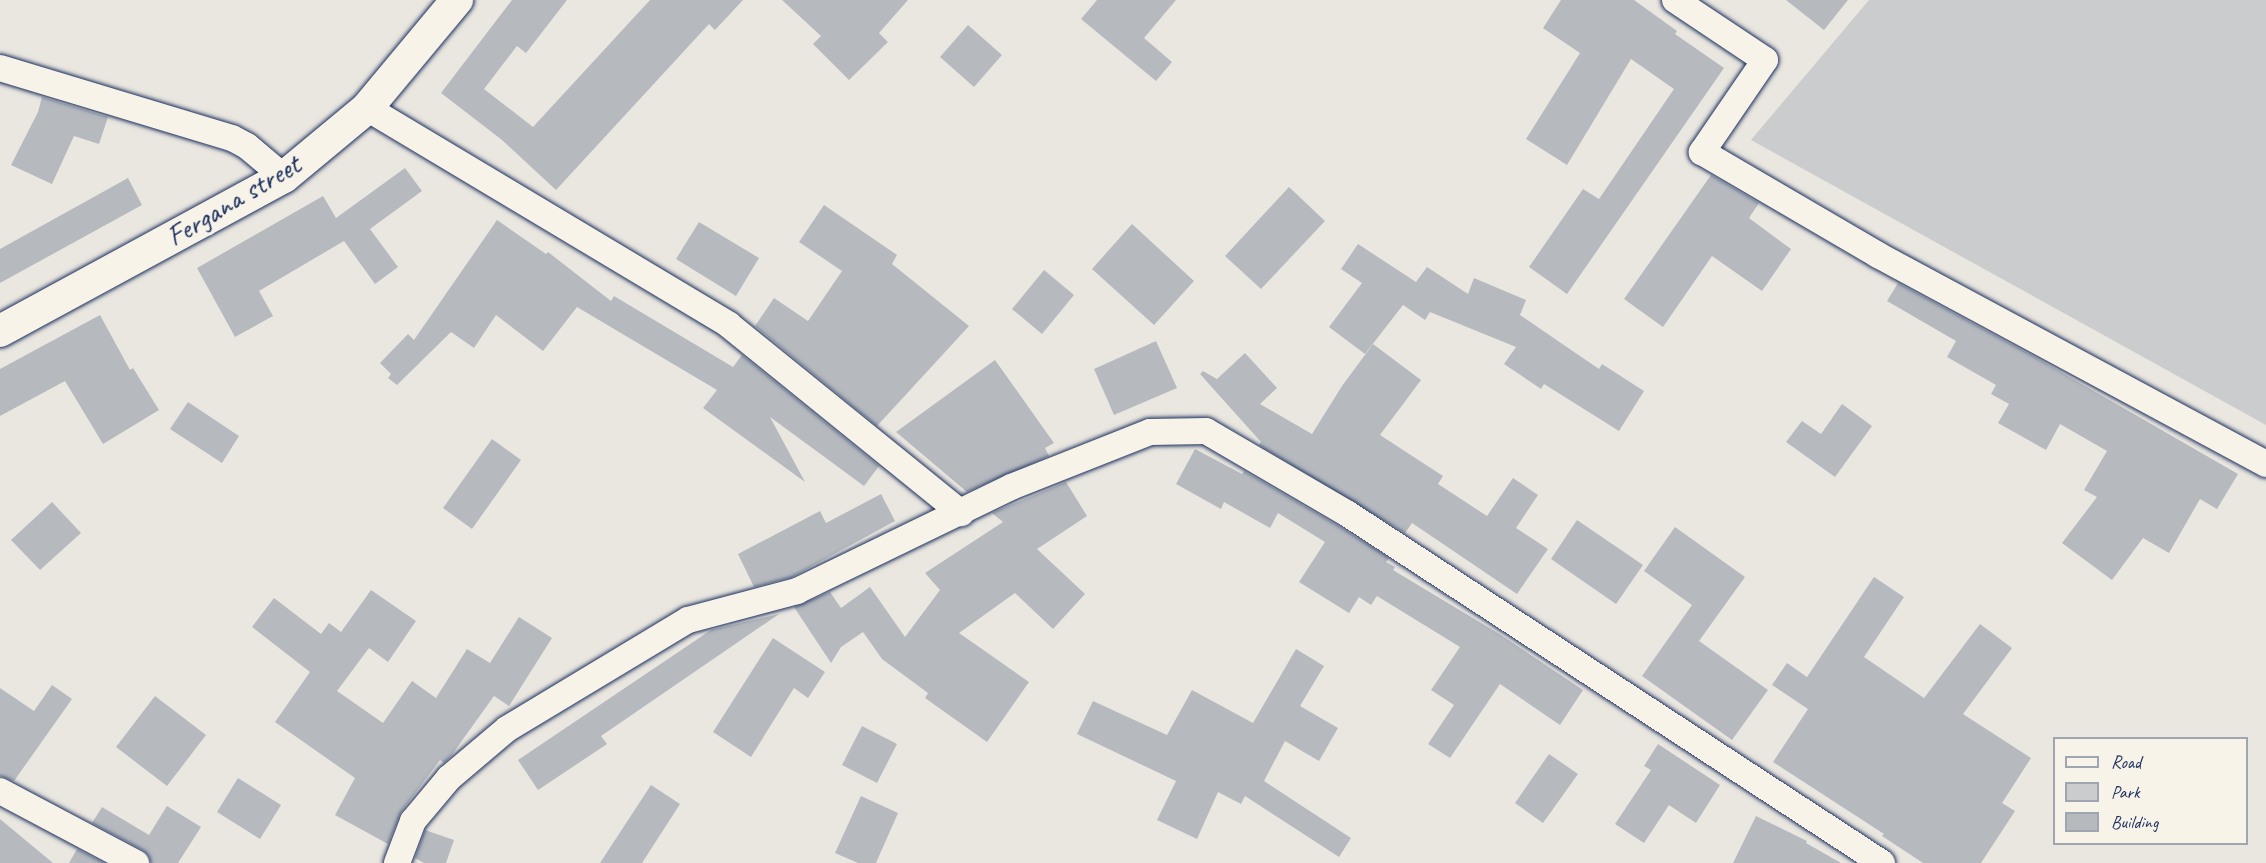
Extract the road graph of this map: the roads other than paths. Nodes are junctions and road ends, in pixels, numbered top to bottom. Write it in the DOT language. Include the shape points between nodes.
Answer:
graph roads {
  1 [pos="457,0"];
  2 [pos="1675,0"];
  3 [pos="0,68"];
  4 [pos="367,108"];
  5 [pos="284,177"];
  6 [pos="0,331"];
  7 [pos="2266,464"];
  8 [pos="961,513"];
  9 [pos="0,791"];
  10 [pos="136,863"];
  11 [pos="397,863"];
  12 [pos="1882,863"];
  1 -- 4 [label="street, Fergana street"];
  2 -- 7 [label="street" via="1765,60 1702,152 1878,255"];
  3 -- 5 [label="street" via="232,138 248,146"];
  4 -- 5 [label="street, Fergana street"];
  4 -- 8 [label="street" via="729,325"];
  5 -- 6 [label="street, Fergana street"];
  8 -- 11 [label="street" via="797,591 688,620 507,729 448,778 412,821"];
  8 -- 12 [label="street" via="1011,487 1150,432 1206,431 1348,514"];
  9 -- 10 [label="street"];
}
